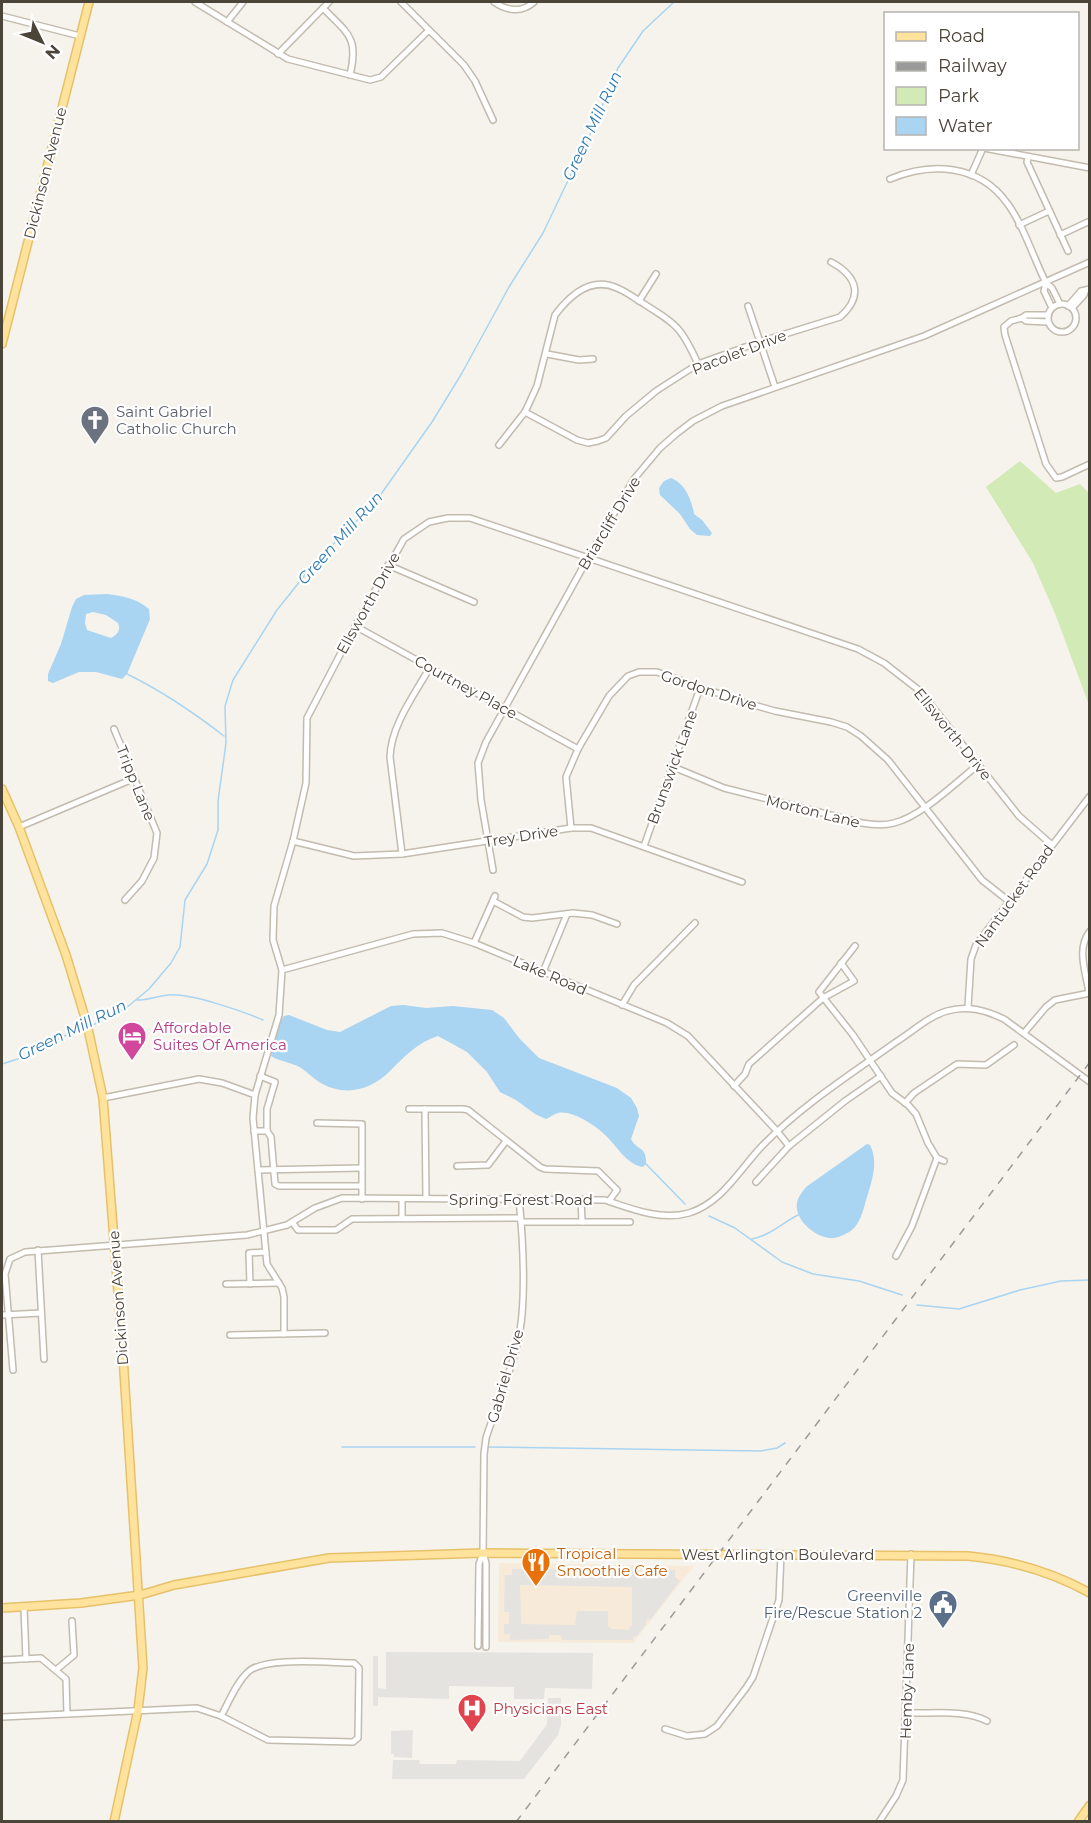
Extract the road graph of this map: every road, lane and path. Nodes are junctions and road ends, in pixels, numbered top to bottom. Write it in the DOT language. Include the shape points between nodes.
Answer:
graph roads {
  1 [pos="89,2"];
  2 [pos="195,2"];
  3 [pos="243,2"];
  4 [pos="329,2"];
  5 [pos="401,2"];
  6 [pos="494,2"];
  7 [pos="534,2"];
  8 [pos="323,8"];
  9 [pos="2,16"];
  10 [pos="227,22"];
  11 [pos="429,30"];
  12 [pos="80,36"];
  13 [pos="278,54"];
  14 [pos="350,75"];
  15 [pos="493,120"];
  16 [pos="982,150"];
  17 [pos="992,150"];
  18 [pos="1028,158"];
  19 [pos="1089,168"];
  20 [pos="971,175"];
  21 [pos="890,179"];
  22 [pos="1049,211"];
  23 [pos="1089,221"];
  24 [pos="1018,225"];
  25 [pos="1060,235"];
  26 [pos="1068,251"];
  27 [pos="831,262"];
  28 [pos="1089,262"];
  29 [pos="656,274"];
  30 [pos="1046,283"];
  31 [pos="1087,290"];
  32 [pos="639,301"];
  33 [pos="1060,304"];
  34 [pos="748,306"];
  35 [pos="1070,307"];
  36 [pos="1052,308"];
  37 [pos="1048,318"];
  38 [pos="759,342"];
  39 [pos="2,344"];
  40 [pos="547,354"];
  41 [pos="593,358"];
  42 [pos="698,364"];
  43 [pos="775,387"];
  44 [pos="525,412"];
  45 [pos="499,445"];
  46 [pos="1089,464"];
  47 [pos="588,558"];
  48 [pos="388,565"];
  49 [pos="474,602"];
  50 [pos="355,626"];
  51 [pos="430,667"];
  52 [pos="700,688"];
  53 [pos="504,709"];
  54 [pos="114,729"];
  55 [pos="578,749"];
  56 [pos="978,765"];
  57 [pos="671,766"];
  58 [pos="135,778"];
  59 [pos="2,789"];
  60 [pos="1089,796"];
  61 [pos="925,806"];
  62 [pos="19,827"];
  63 [pos="571,828"];
  64 [pos="293,841"];
  65 [pos="489,841"];
  66 [pos="1052,845"];
  67 [pos="644,846"];
  68 [pos="402,854"];
  69 [pos="493,870"];
  70 [pos="742,882"];
  71 [pos="125,900"];
  72 [pos="1010,902"];
  73 [pos="567,914"];
  74 [pos="694,923"];
  75 [pos="617,924"];
  76 [pos="1089,931"];
  77 [pos="474,943"];
  78 [pos="855,946"];
  79 [pos="841,963"];
  80 [pos="282,970"];
  81 [pos="543,972"];
  82 [pos="1089,993"];
  83 [pos="823,998"];
  84 [pos="622,1005"];
  85 [pos="968,1007"];
  86 [pos="1024,1033"];
  87 [pos="1014,1046"];
  88 [pos="871,1060"];
  89 [pos="260,1076"];
  90 [pos="881,1076"];
  91 [pos="1089,1082"];
  92 [pos="734,1086"];
  93 [pos="255,1095"];
  94 [pos="103,1098"];
  95 [pos="905,1103"];
  96 [pos="409,1109"];
  97 [pos="425,1109"];
  98 [pos="317,1123"];
  99 [pos="254,1131"];
  100 [pos="267,1131"];
  101 [pos="777,1131"];
  102 [pos="506,1141"];
  103 [pos="789,1146"];
  104 [pos="937,1158"];
  105 [pos="944,1161"];
  106 [pos="457,1166"];
  107 [pos="362,1168"];
  108 [pos="274,1169"];
  109 [pos="258,1170"];
  110 [pos="756,1182"];
  111 [pos="362,1185"];
  112 [pos="362,1198"];
  113 [pos="402,1198"];
  114 [pos="426,1198"];
  115 [pos="519,1198"];
  116 [pos="581,1199"];
  117 [pos="609,1201"];
  118 [pos="402,1218"];
  119 [pos="521,1220"];
  120 [pos="292,1222"];
  121 [pos="582,1222"];
  122 [pos="630,1222"];
  123 [pos="264,1232"];
  124 [pos="114,1244"];
  125 [pos="38,1250"];
  126 [pos="266,1252"];
  127 [pos="896,1256"];
  128 [pos="279,1283"];
  129 [pos="226,1284"];
  130 [pos="250,1284"];
  131 [pos="41,1313"];
  132 [pos="5,1315"];
  133 [pos="284,1334"];
  134 [pos="325,1334"];
  135 [pos="230,1335"];
  136 [pos="44,1359"];
  137 [pos="13,1370"];
  138 [pos="483,1553"];
  139 [pos="781,1554"];
  140 [pos="911,1554"];
  141 [pos="1089,1593"];
  142 [pos="140,1595"];
  143 [pos="2,1608"];
  144 [pos="24,1608"];
  145 [pos="72,1621"];
  146 [pos="478,1646"];
  147 [pos="486,1647"];
  148 [pos="26,1659"];
  149 [pos="2,1660"];
  150 [pos="56,1670"];
  151 [pos="138,1710"];
  152 [pos="907,1713"];
  153 [pos="67,1714"];
  154 [pos="221,1716"];
  155 [pos="2,1717"];
  156 [pos="987,1721"];
  157 [pos="665,1729"];
  158 [pos="1089,1805"];
  159 [pos="114,1821"];
  160 [pos="879,1821"];
  161 [pos="1078,1821"];
  1 -- 12 [label="main road, Dickinson Avenue"];
  2 -- 10 [label="street"];
  3 -- 10 [label="street"];
  4 -- 8 [label="street"];
  5 -- 11 [label="street"];
  6 -- 7 [label="street" via="505,9 519,10"];
  8 -- 13 [label="street"];
  8 -- 14 [label="street" via="352,40 354,58"];
  9 -- 12 [label="street"];
  10 -- 13 [label="street"];
  11 -- 14 [label="street" via="381,77 370,80"];
  11 -- 15 [label="street" via="464,65"];
  12 -- 39 [label="main road, Dickinson Avenue"];
  13 -- 14 [label="street"];
  16 -- 20 [label="street"];
  17 -- 18 [label="street"];
  18 -- 19 [label="street"];
  18 -- 22 [label="street"];
  20 -- 21 [label="street" via="932,168"];
  20 -- 24 [label="street" via="1001,195"];
  22 -- 24 [label="street"];
  22 -- 25 [label="street"];
  23 -- 25 [label="street"];
  24 -- 30 [label="street"];
  25 -- 26 [label="street"];
  27 -- 38 [label="street, Pacolet Drive" via="851,276 855,290 848,309 840,317"];
  28 -- 30 [label="street, Briarcliff Drive"];
  29 -- 32 [label="street"];
  30 -- 33 [label="street"];
  30 -- 36 [label="street" via="1044,291"];
  30 -- 43 [label="street, Briarcliff Drive" via="924,336"];
  31 -- 35 [label="street"];
  32 -- 40 [label="street" via="604,284 582,289 555,315"];
  32 -- 42 [label="street" via="680,329"];
  33 -- 35 [label="street"];
  33 -- 36 [label="street"];
  34 -- 38 [label="street"];
  35 -- 37 [label="street" via="1075,320 1068,330 1056,331"];
  36 -- 37 [label="street"];
  37 -- 46 [label="street" via="1026,315 1004,327 1005,335 1046,464 1056,478"];
  38 -- 42 [label="street, Pacolet Drive"];
  38 -- 43 [label="street"];
  40 -- 41 [label="street" via="579,360"];
  40 -- 44 [label="street"];
  42 -- 44 [label="street, Pacolet Drive" via="656,391 598,441 577,440"];
  43 -- 47 [label="street, Briarcliff Drive" via="693,421 660,448 634,479"];
  44 -- 45 [label="street"];
  47 -- 48 [label="street, Ellsworth Drive" via="470,518 448,518 429,522 404,539"];
  47 -- 53 [label="street, Briarcliff Drive"];
  47 -- 56 [label="street, Ellsworth Drive" via="858,648 920,691"];
  48 -- 49 [label="street"];
  48 -- 50 [label="street, Ellsworth Drive"];
  50 -- 51 [label="street, Courtney Place"];
  50 -- 64 [label="street, Ellsworth Drive" via="307,718 306,783"];
  51 -- 53 [label="street, Courtney Place"];
  51 -- 68 [label="street" via="394,732 391,745"];
  52 -- 55 [label="street, Gordon Drive" via="657,672 628,676 609,696"];
  52 -- 57 [label="street, Brunswick Lane"];
  52 -- 61 [label="street, Gordon Drive" via="847,727 888,760"];
  53 -- 55 [label="street, Courtney Place"];
  53 -- 65 [label="street, Briarcliff Drive" via="478,763"];
  54 -- 58 [label="street, Tripp Lane"];
  55 -- 63 [label="street, Gordon Drive" via="566,777"];
  56 -- 61 [label="street, Morton Lane"];
  56 -- 66 [label="street, Ellsworth Drive" via="1019,816"];
  57 -- 61 [label="street, Morton Lane" via="724,788 862,823 892,824"];
  57 -- 67 [label="street, Brunswick Lane"];
  58 -- 62 [label="street"];
  58 -- 71 [label="street, Tripp Lane" via="157,832 153,858 142,881"];
  59 -- 62 [label="main road, Dickinson Avenue"];
  60 -- 66 [label="street, Nantucket Road"];
  61 -- 72 [label="street, Gordon Drive" via="982,880"];
  62 -- 94 [label="main road, Dickinson Avenue" via="66,955"];
  63 -- 65 [label="street, Trey Drive"];
  63 -- 67 [label="street, Trey Drive" via="591,828"];
  64 -- 68 [label="street, Trey Drive" via="354,856"];
  64 -- 80 [label="street, Ellsworth Drive" via="274,906 273,940"];
  65 -- 68 [label="street, Trey Drive"];
  65 -- 69 [label="street, Briarcliff Drive"];
  66 -- 72 [label="street, Nantucket Road"];
  67 -- 70 [label="street, Trey Drive"];
  72 -- 85 [label="street, Nantucket Road" via="976,945 971,959"];
  73 -- 75 [label="street" via="592,915"];
  73 -- 77 [label="street" via="524,917 494,898"];
  73 -- 81 [label="street"];
  74 -- 84 [label="street" via="634,985"];
  76 -- 82 [label="street" via="1082,947"];
  77 -- 80 [label="street, Lake Road" via="442,933 413,934"];
  77 -- 81 [label="street, Lake Road"];
  78 -- 79 [label="street"];
  79 -- 83 [label="street" via="819,992"];
  79 -- 83 [label="street" via="854,981"];
  80 -- 89 [label="street, Ellsworth Drive" via="279,1015"];
  81 -- 84 [label="street, Lake Road"];
  82 -- 86 [label="street" via="1056,1000"];
  83 -- 88 [label="street"];
  83 -- 92 [label="street" via="749,1064 746,1074"];
  84 -- 92 [label="street, Lake Road" via="688,1036"];
  85 -- 86 [label="street" via="1004,1019"];
  85 -- 88 [label="street, Spring Forest Road" via="931,1019"];
  86 -- 91 [label="street"];
  87 -- 95 [label="street" via="986,1065 957,1064"];
  88 -- 90 [label="street"];
  88 -- 101 [label="street, Spring Forest Road"];
  89 -- 93 [label="street, Ellsworth Drive"];
  89 -- 100 [label="street" via="275,1082 267,1109"];
  90 -- 95 [label="street" via="891,1092"];
  90 -- 103 [label="street"];
  92 -- 101 [label="street, Lake Road"];
  93 -- 94 [label="street" via="199,1079"];
  93 -- 99 [label="street, Ellsworth Drive"];
  94 -- 124 [label="main road, Dickinson Avenue"];
  95 -- 104 [label="street" via="916,1114"];
  96 -- 97 [label="street"];
  97 -- 102 [label="street" via="463,1109"];
  97 -- 114 [label="street"];
  98 -- 107 [label="street" via="362,1124"];
  99 -- 100 [label="street"];
  99 -- 109 [label="street, Ellsworth Drive"];
  100 -- 108 [label="street"];
  101 -- 103 [label="street, Lake Road"];
  101 -- 117 [label="street, Spring Forest Road" via="717,1197 690,1213 663,1216"];
  102 -- 106 [label="street" via="488,1165"];
  102 -- 117 [label="street" via="545,1169 598,1171 617,1191"];
  103 -- 110 [label="street"];
  104 -- 105 [label="street"];
  104 -- 127 [label="street" via="912,1226"];
  107 -- 108 [label="street"];
  107 -- 111 [label="street"];
  108 -- 109 [label="street"];
  108 -- 111 [label="street" via="275,1184 279,1186"];
  109 -- 123 [label="street, Ellsworth Drive"];
  111 -- 112 [label="street"];
  112 -- 113 [label="street, Spring Forest Road"];
  112 -- 120 [label="street, Spring Forest Road" via="342,1198"];
  113 -- 114 [label="street, Spring Forest Road"];
  113 -- 118 [label="street"];
  114 -- 115 [label="street, Spring Forest Road"];
  115 -- 116 [label="street, Spring Forest Road"];
  115 -- 119 [label="street, Gabriel Drive"];
  116 -- 117 [label="street, Spring Forest Road"];
  116 -- 121 [label="street"];
  118 -- 119 [label="street"];
  118 -- 120 [label="street" via="352,1219 336,1230 298,1230"];
  119 -- 121 [label="street"];
  119 -- 138 [label="street, Gabriel Drive" via="522,1308 518,1342 486,1438"];
  120 -- 123 [label="street, Spring Forest Road"];
  121 -- 122 [label="street"];
  123 -- 124 [label="street, Spring Forest Road"];
  123 -- 126 [label="street, Ellsworth Drive"];
  124 -- 125 [label="street, Spring Forest Road"];
  124 -- 142 [label="main road, Dickinson Avenue"];
  125 -- 131 [label="street"];
  125 -- 132 [label="street, Spring Forest Road" via="10,1259 5,1274"];
  126 -- 128 [label="street, Ellsworth Drive" via="267,1264"];
  126 -- 130 [label="street" via="249,1254"];
  128 -- 130 [label="street"];
  128 -- 133 [label="street, Ellsworth Drive" via="284,1297"];
  129 -- 130 [label="street"];
  131 -- 132 [label="street"];
  131 -- 136 [label="street"];
  132 -- 137 [label="street"];
  133 -- 134 [label="street"];
  133 -- 135 [label="street"];
  138 -- 139 [label="main road, West Arlington Boulevard"];
  138 -- 142 [label="main road, West Arlington Boulevard" via="329,1558 174,1585"];
  138 -- 146 [label="street" via="479,1564"];
  138 -- 147 [label="street"];
  139 -- 140 [label="main road, West Arlington Boulevard"];
  139 -- 157 [label="street" via="779,1600 746,1688 717,1726 705,1734 687,1736"];
  140 -- 141 [label="main road, West Arlington Boulevard" via="1008,1562 1060,1578"];
  140 -- 152 [label="street, Hemby Lane"];
  142 -- 144 [label="main road, West Arlington Boulevard"];
  142 -- 151 [label="main road, Dickinson Avenue" via="143,1668"];
  143 -- 144 [label="main road, West Arlington Boulevard"];
  144 -- 148 [label="street"];
  145 -- 150 [label="street" via="74,1655"];
  148 -- 149 [label="street"];
  148 -- 150 [label="street" via="41,1658"];
  150 -- 153 [label="street" via="66,1679"];
  151 -- 153 [label="street"];
  151 -- 154 [label="street" via="197,1708"];
  151 -- 159 [label="main road, Dickinson Avenue"];
  152 -- 156 [label="street" via="968,1715"];
  152 -- 160 [label="street, Hemby Lane" via="903,1780"];
  153 -- 155 [label="street"];
  154 -- 154 [label="street" via="244,1676 259,1665 357,1665 356,1741 268,1740"];
  158 -- 161 [label="main road"];
}
